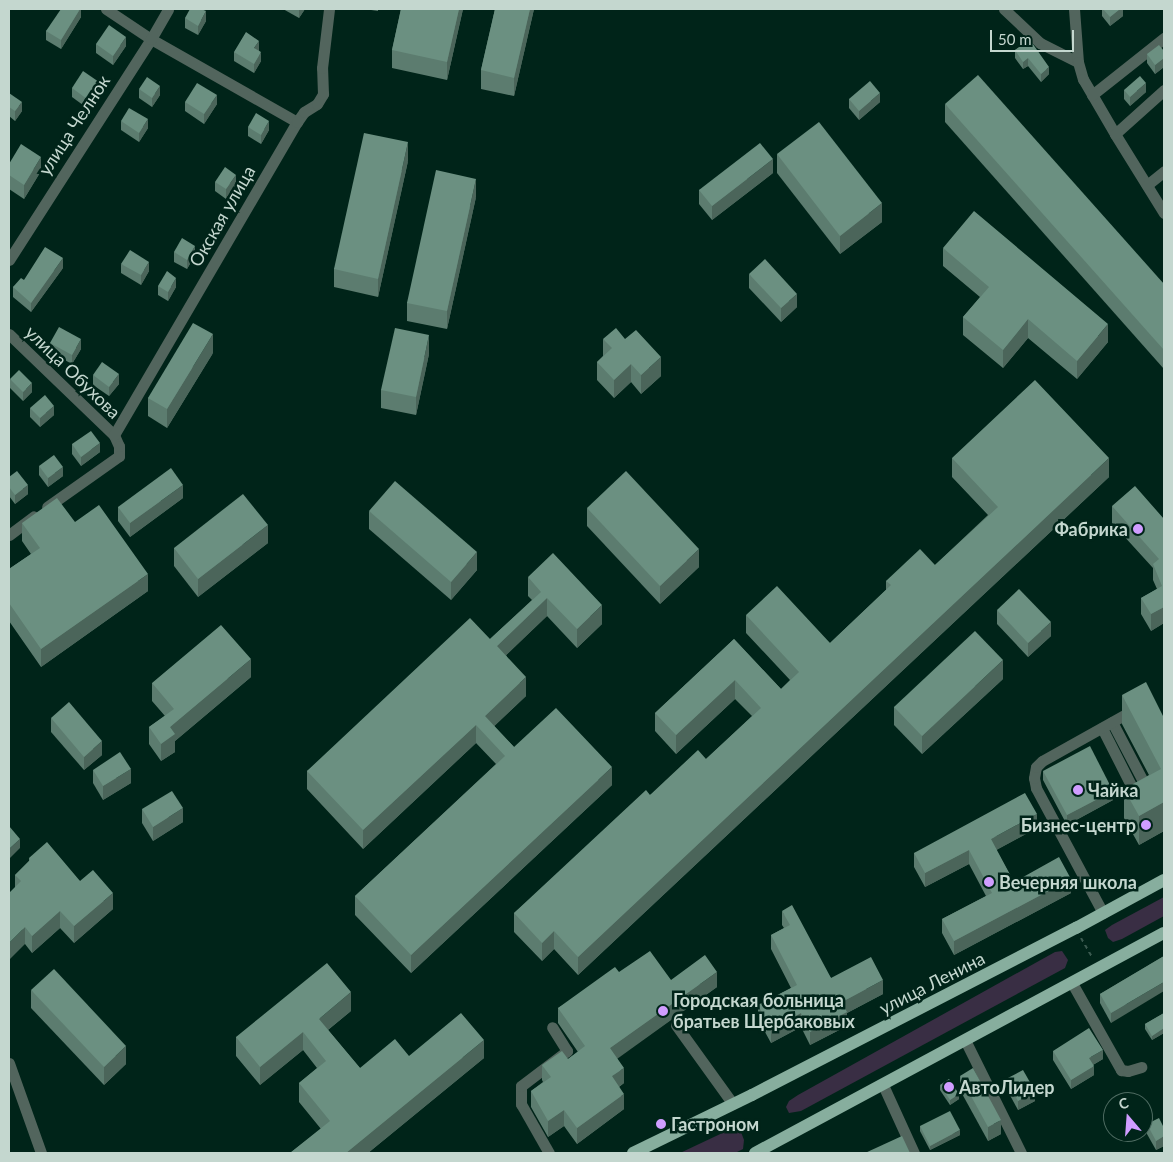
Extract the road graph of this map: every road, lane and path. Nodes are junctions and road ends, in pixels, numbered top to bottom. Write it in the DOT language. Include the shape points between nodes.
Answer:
graph roads {
  1 [pos="106,9"];
  2 [pos="168,9"];
  3 [pos="329,9"];
  4 [pos="1004,9"];
  5 [pos="1075,9"];
  6 [pos="1164,38"];
  7 [pos="151,39"];
  8 [pos="1078,62"];
  9 [pos="1164,90"];
  10 [pos="1092,95"];
  11 [pos="298,122"];
  12 [pos="1115,134"];
  13 [pos="1164,171"];
  14 [pos="1147,185"];
  15 [pos="1164,213"];
  16 [pos="9,260"];
  17 [pos="9,334"];
  18 [pos="114,435"];
  19 [pos="9,535"];
  20 [pos="1147,702"];
  21 [pos="1107,725"];
  22 [pos="1164,880"];
  23 [pos="1103,913"];
  24 [pos="1076,928"];
  25 [pos="1164,933"];
  26 [pos="1099,969"];
  27 [pos="1072,983"];
  28 [pos="676,1025"];
  29 [pos="552,1027"];
  30 [pos="965,1040"];
  31 [pos="9,1063"];
  32 [pos="1140,1067"];
  33 [pos="883,1085"];
  34 [pos="733,1104"];
  35 [pos="41,1153"];
  36 [pos="549,1153"];
  37 [pos="633,1153"];
  38 [pos="755,1153"];
  39 [pos="914,1153"];
  40 [pos="1022,1153"];
  1 -- 7 [label="street"];
  2 -- 7 [label="street, улица Челнок"];
  3 -- 11 [label="street, Окская улица" via="322,68 323,94"];
  4 -- 8 [label="street" via="1040,43"];
  5 -- 8 [label="street"];
  6 -- 10 [label="street"];
  7 -- 11 [label="street"];
  7 -- 16 [label="street, улица Челнок"];
  8 -- 10 [label="street"];
  9 -- 12 [label="street"];
  10 -- 12 [label="street"];
  11 -- 18 [label="street, Окская улица"];
  12 -- 14 [label="street"];
  13 -- 14 [label="street"];
  14 -- 15 [label="street"];
  17 -- 18 [label="street, улица Обухова"];
  18 -- 19 [label="street" via="119,456"];
  20 -- 21 [label="street"];
  21 -- 21 [label="street" via="1145,785 1144,789 1136,792 1133,789"];
  21 -- 23 [label="street" via="1042,761 1036,767 1034,778 1036,788"];
  22 -- 23 [label="main road, улица Ленина"];
  23 -- 24 [label="main road, улица Ленина"];
  24 -- 26 [label="path"];
  24 -- 34 [label="main road, улица Ленина"];
  25 -- 26 [label="main road"];
  26 -- 27 [label="main road"];
  27 -- 30 [label="main road"];
  27 -- 32 [label="street" via="1121,1070"];
  28 -- 34 [label="street"];
  29 -- 36 [label="street" via="567,1051 521,1086 521,1104"];
  30 -- 33 [label="main road"];
  30 -- 40 [label="street"];
  31 -- 35 [label="street"];
  33 -- 38 [label="main road"];
  33 -- 39 [label="street"];
  34 -- 37 [label="main road, улица Ленина"];
}
